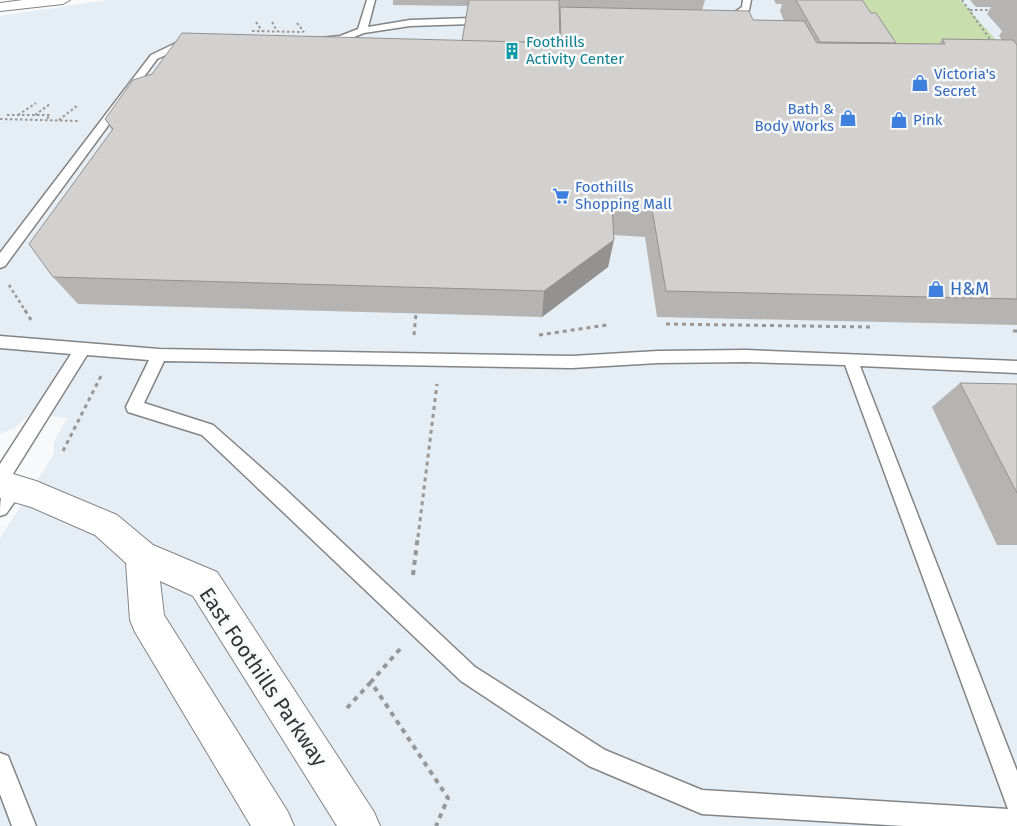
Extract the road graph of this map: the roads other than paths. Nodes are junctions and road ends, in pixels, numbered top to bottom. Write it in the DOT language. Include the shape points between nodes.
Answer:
graph roads {
  1 [pos="63,0"];
  2 [pos="371,0"];
  3 [pos="747,0"];
  4 [pos="19,3"];
  5 [pos="0,7"];
  6 [pos="470,21"];
  7 [pos="712,23"];
  8 [pos="362,31"];
  9 [pos="313,37"];
  10 [pos="199,44"];
  11 [pos="0,263"];
  12 [pos="0,342"];
  13 [pos="82,350"];
  14 [pos="159,355"];
  15 [pos="850,359"];
  16 [pos="1017,367"];
  17 [pos="4,489"];
  18 [pos="142,556"];
  19 [pos="0,764"];
  20 [pos="1017,801"];
  21 [pos="1017,821"];
  22 [pos="24,826"];
  23 [pos="274,826"];
  24 [pos="360,826"];
  1 -- 4 [label="street"];
  2 -- 8 [label="lane"];
  3 -- 7 [label="lane" via="746,8 732,18"];
  4 -- 5 [label="street"];
  6 -- 8 [label="lane" via="410,22"];
  8 -- 9 [label="lane" via="341,39"];
  10 -- 11 [label="lane" via="181,44 154,57"];
  12 -- 13 [label="lane"];
  13 -- 14 [label="lane"];
  13 -- 17 [label="lane"];
  14 -- 15 [label="lane" via="572,362 658,356"];
  14 -- 21 [label="lane" via="134,407 207,430 468,674 597,758 702,802"];
  15 -- 16 [label="lane" via="1007,364"];
  15 -- 20 [label="lane"];
  17 -- 18 [label="street, East Foothills Parkway" via="106,525"];
  18 -- 23 [label="street" via="147,620"];
  18 -- 24 [label="street, East Foothills Parkway" via="205,584"];
  19 -- 22 [label="lane"];
}
